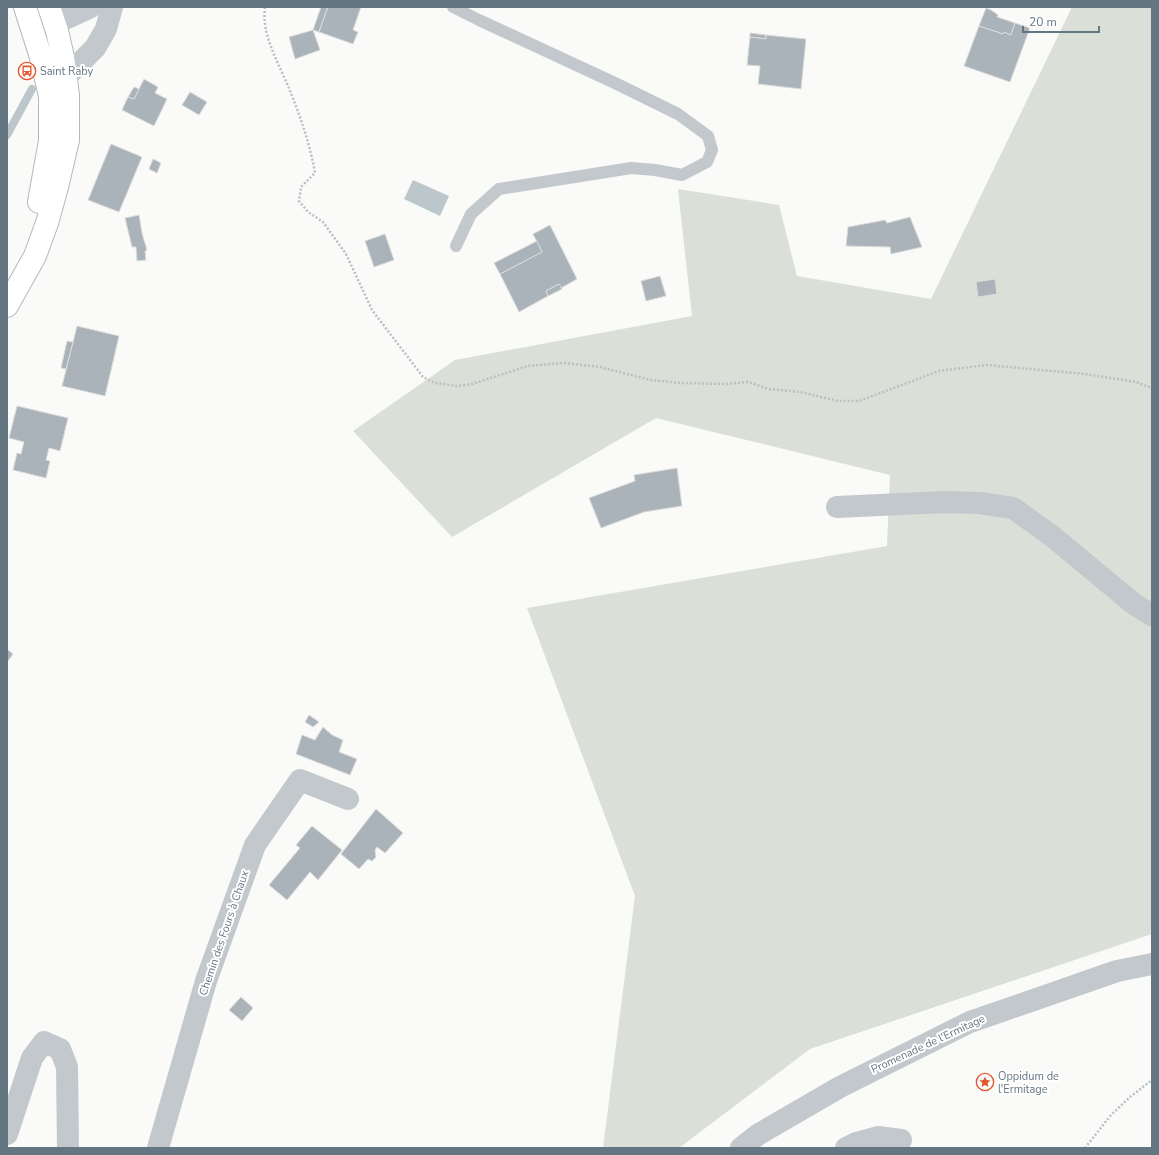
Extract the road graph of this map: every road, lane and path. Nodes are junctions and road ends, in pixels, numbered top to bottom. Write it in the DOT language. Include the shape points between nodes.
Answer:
graph roads {
  1 [pos="25,7"];
  2 [pos="91,7"];
  3 [pos="112,7"];
  4 [pos="264,7"];
  5 [pos="453,7"];
  6 [pos="52,15"];
  7 [pos="66,77"];
  8 [pos="456,246"];
  9 [pos="19,283"];
  10 [pos="7,306"];
  11 [pos="1152,388"];
  12 [pos="837,507"];
  13 [pos="1152,615"];
  14 [pos="348,799"];
  15 [pos="1152,964"];
  16 [pos="1152,1080"];
  17 [pos="7,1134"];
  18 [pos="901,1140"];
  19 [pos="68,1148"];
  20 [pos="158,1148"];
  21 [pos="741,1148"];
  22 [pos="846,1148"];
  23 [pos="1085,1148"];
  1 -- 9 [label="main road" via="50,96 50,141 41,194"];
  2 -- 6 [label="street"];
  3 -- 7 [label="street" via="106,29 95,48"];
  4 -- 11 [label="path" via="271,45 311,150 315,173 301,187 299,201 308,212 323,222 346,254 372,310 423,377 435,383 458,386 472,384 528,366 564,362 600,367 650,380 696,383 748,382 769,389 800,392 838,402 859,401 938,371 987,366 1085,374 1136,382"];
  5 -- 8 [label="lane" via="678,114 708,136 712,150 707,162 682,175 630,168 499,189 471,214"];
  6 -- 7 [label="main road" via="64,57"];
  7 -- 9 [label="main road" via="68,140 47,223 35,256"];
  9 -- 10 [label="main road"];
  12 -- 13 [label="street" via="945,502 980,503 1013,508 1052,536 1134,604"];
  14 -- 20 [label="street, Chemin des Fours à Chaux" via="300,780 255,844 206,981"];
  15 -- 21 [label="street, Promenade de l'Ermitage" via="1117,971 970,1022 840,1087 759,1134"];
  16 -- 23 [label="path" via="1112,1115"];
  17 -- 19 [label="street" via="32,1058 44,1042 60,1049 67,1067"];
  18 -- 22 [label="street" via="878,1136"];
}
